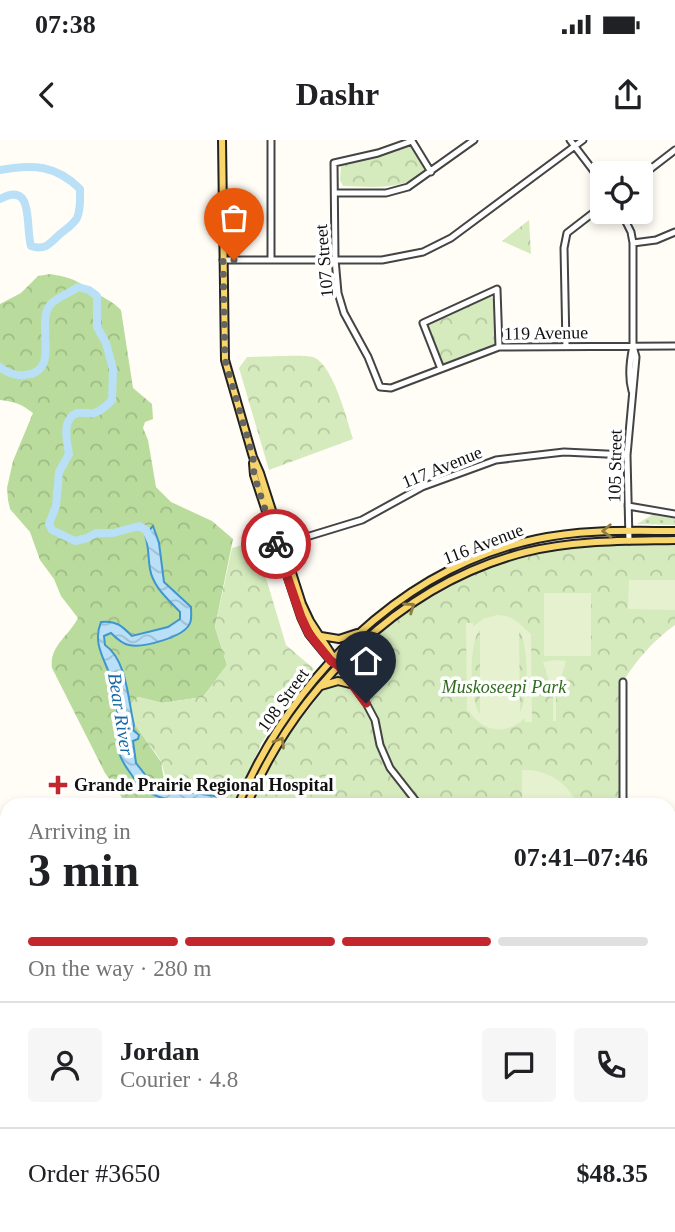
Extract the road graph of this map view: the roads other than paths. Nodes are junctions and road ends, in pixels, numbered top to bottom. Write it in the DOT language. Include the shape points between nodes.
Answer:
graph roads {
  1 [pos="222,140"];
  2 [pos="271,140"];
  3 [pos="474,140"];
  4 [pos="570,140"];
  5 [pos="583,140"];
  6 [pos="412,141"];
  7 [pos="575,146"];
  8 [pos="675,150"];
  9 [pos="590,166"];
  10 [pos="653,167"];
  11 [pos="431,172"];
  12 [pos="335,193"];
  13 [pos="590,215"];
  14 [pos="627,224"];
  15 [pos="675,232"];
  16 [pos="633,243"];
  17 [pos="334,259"];
  18 [pos="223,260"];
  19 [pos="271,260"];
  20 [pos="566,346"];
  21 [pos="633,346"];
  22 [pos="675,346"];
  23 [pos="499,347"];
  24 [pos="441,369"];
  25 [pos="383,389"];
  26 [pos="627,455"];
  27 [pos="628,506"];
  28 [pos="675,514"];
  29 [pos="628,531"];
  30 [pos="675,531"];
  31 [pos="675,540"];
  32 [pos="629,541"];
  33 [pos="279,545"];
  34 [pos="363,631"];
  35 [pos="317,632"];
  36 [pos="333,659"];
  37 [pos="339,666"];
  38 [pos="624,682"];
  39 [pos="354,685"];
  40 [pos="320,686"];
  41 [pos="241,798"];
  42 [pos="251,798"];
  43 [pos="414,798"];
  44 [pos="623,798"];
  1 -- 18 [label="main road, 108 Street"];
  2 -- 19 [label="street"];
  3 -- 11 [label="street"];
  4 -- 7 [label="street"];
  5 -- 7 [label="street"];
  6 -- 11 [label="street"];
  6 -- 12 [label="street, 107 Street" via="334,163"];
  7 -- 9 [label="street"];
  7 -- 17 [label="street" via="437,246 394,259"];
  8 -- 10 [label="street"];
  11 -- 12 [label="street" via="396,191"];
  12 -- 17 [label="street, 107 Street"];
  13 -- 20 [label="street" via="567,233"];
  14 -- 16 [label="street, 105 Street"];
  15 -- 16 [label="street"];
  16 -- 21 [label="street, 105 Street"];
  17 -- 19 [label="street"];
  17 -- 25 [label="street, 107 Street" via="344,313"];
  18 -- 19 [label="street"];
  18 -- 33 [label="main road, 108 Street" via="225,360"];
  20 -- 21 [label="street, 119 Avenue"];
  20 -- 23 [label="street, 119 Avenue"];
  21 -- 22 [label="street, 119 Avenue"];
  21 -- 26 [label="street, 105 Street" via="635,384"];
  23 -- 24 [label="street, 119 Avenue"];
  23 -- 24 [label="street" via="497,289 423,323"];
  24 -- 25 [label="street, 119 Avenue"];
  26 -- 27 [label="street, 105 Street"];
  26 -- 33 [label="street, 117 Avenue" via="564,452 496,460 422,487 362,520"];
  27 -- 28 [label="street"];
  27 -- 29 [label="street, 105 Street"];
  29 -- 30 [label="main road, 116 Avenue"];
  29 -- 32 [label="street, 105 Street"];
  29 -- 34 [label="main road, 116 Avenue, one-way" via="554,536 491,552 434,580"];
  31 -- 32 [label="main road, 116 Avenue"];
  37 -- 32 [label="main road, 116 Avenue, one-way" via="405,610 480,568 555,546"];
  33 -- 35 [label="main road, 108 Street"];
  33 -- 36 [label="main road, 108 Street" via="309,634"];
  34 -- 35 [label="main road" via="339,639"];
  34 -- 36 [label="main road, 116 Avenue"];
  35 -- 36 [label="main road, 108 Street"];
  36 -- 37 [label="main road"];
  36 -- 41 [label="main road, 108 Street" via="276,731"];
  37 -- 39 [label="street"];
  37 -- 40 [label="main road, 108 Street"];
  38 -- 44 [label="street"];
  39 -- 40 [label="main road" via="338,681"];
  39 -- 43 [label="street" via="374,720 390,768"];
  42 -- 40 [label="main road, 108 Street, one-way" via="284,734"];
}
